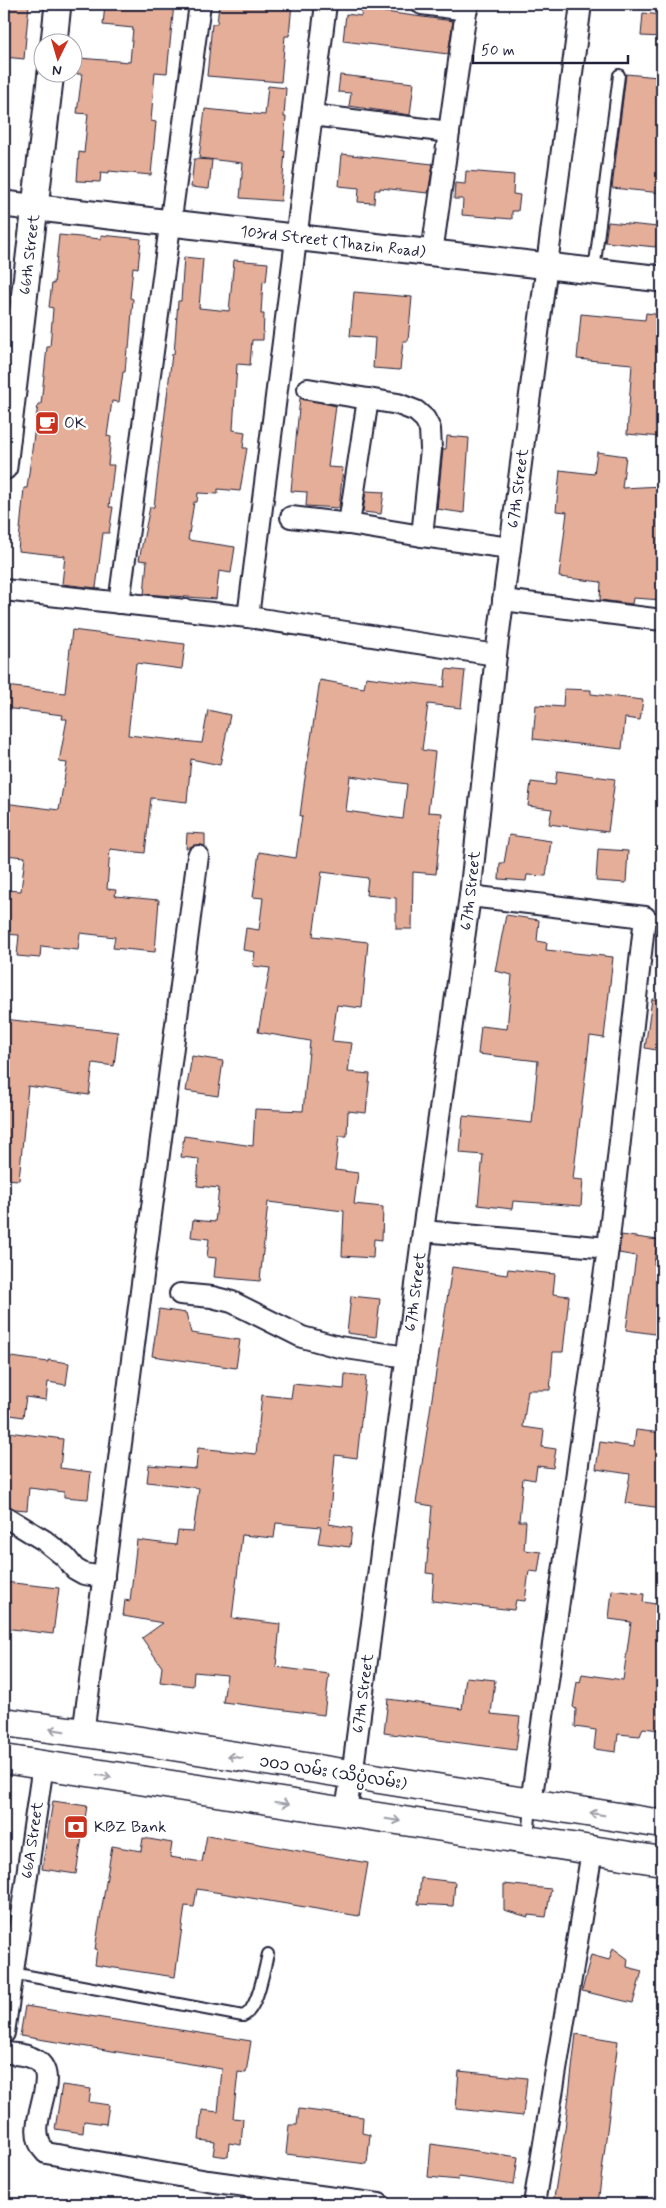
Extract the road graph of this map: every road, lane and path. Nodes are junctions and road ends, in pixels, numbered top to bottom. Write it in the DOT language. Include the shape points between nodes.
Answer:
graph roads {
  1 [pos="58,4"];
  2 [pos="200,4"];
  3 [pos="326,4"];
  4 [pos="422,4"];
  5 [pos="582,4"];
  6 [pos="467,7"];
  7 [pos="55,32"];
  8 [pos="619,75"];
  9 [pos="50,82"];
  10 [pos="312,116"];
  11 [pos="449,132"];
  12 [pos="4,204"];
  13 [pos="36,208"];
  14 [pos="171,224"];
  15 [pos="298,238"];
  16 [pos="432,253"];
  17 [pos="548,265"];
  18 [pos="594,271"];
  19 [pos="662,278"];
  20 [pos="308,389"];
  21 [pos="368,399"];
  22 [pos="4,466"];
  23 [pos="291,517"];
  24 [pos="349,524"];
  25 [pos="422,536"];
  26 [pos="510,548"];
  27 [pos="4,590"];
  28 [pos="503,600"];
  29 [pos="119,603"];
  30 [pos="248,617"];
  31 [pos="662,620"];
  32 [pos="496,654"];
  33 [pos="198,856"];
  34 [pos="470,896"];
  35 [pos="654,918"];
  36 [pos="423,1231"];
  37 [pos="608,1248"];
  38 [pos="180,1294"];
  39 [pos="407,1356"];
  40 [pos="4,1516"];
  41 [pos="104,1577"];
  42 [pos="4,1722"];
  43 [pos="83,1734"];
  44 [pos="135,1740"];
  45 [pos="4,1759"];
  46 [pos="43,1765"];
  47 [pos="352,1776"];
  48 [pos="131,1781"];
  49 [pos="531,1803"];
  50 [pos="345,1812"];
  51 [pos="630,1819"];
  52 [pos="662,1824"];
  53 [pos="528,1842"];
  54 [pos="592,1851"];
  55 [pos="624,1856"];
  56 [pos="662,1861"];
  57 [pos="268,1954"];
  58 [pos="12,1973"];
  59 [pos="4,2033"];
  60 [pos="4,2052"];
  61 [pos="378,2204"];
  62 [pos="534,2204"];
  1 -- 7 [label="street"];
  2 -- 14 [label="street"];
  3 -- 10 [label="street"];
  4 -- 6 [label="street"];
  5 -- 17 [label="street, 67th Street"];
  6 -- 11 [label="street"];
  8 -- 18 [label="lane"];
  9 -- 13 [label="street, 66th Street"];
  10 -- 11 [label="street"];
  10 -- 15 [label="street"];
  11 -- 16 [label="street"];
  12 -- 13 [label="street, 103rd Street (Thazin Road)"];
  13 -- 14 [label="street, 103rd Street (Thazin Road)"];
  13 -- 22 [label="street, 66th Street"];
  14 -- 15 [label="street, 103rd Street (Thazin Road)"];
  14 -- 29 [label="street"];
  15 -- 16 [label="street, 103rd Street (Thazin Road)"];
  15 -- 30 [label="street"];
  16 -- 17 [label="street, 103rd Street (Thazin Road)"];
  17 -- 18 [label="street, 103rd Street (Thazin Road)"];
  17 -- 26 [label="street, 67th Street"];
  18 -- 19 [label="street, 103rd Street (Thazin Road)"];
  20 -- 21 [label="street"];
  21 -- 24 [label="street"];
  21 -- 25 [label="street" via="416,411 430,429"];
  23 -- 24 [label="street"];
  24 -- 25 [label="street"];
  25 -- 26 [label="street"];
  26 -- 28 [label="street, 67th Street"];
  27 -- 29 [label="street"];
  28 -- 31 [label="street"];
  28 -- 32 [label="street, 67th Street"];
  29 -- 30 [label="street"];
  30 -- 32 [label="street"];
  32 -- 34 [label="street, 67th Street"];
  33 -- 41 [label="street"];
  34 -- 35 [label="street"];
  34 -- 36 [label="street, 67th Street"];
  35 -- 37 [label="street"];
  36 -- 37 [label="street"];
  36 -- 39 [label="street, 67th Street"];
  37 -- 49 [label="street"];
  38 -- 39 [label="street" via="232,1302 311,1339 339,1347"];
  39 -- 47 [label="street, 67th Street"];
  40 -- 41 [label="street" via="45,1541 84,1574"];
  41 -- 43 [label="street"];
  43 -- 42 [label="main road, ၁၀၁ လမ်း (သိပ္ပံလမ်း), one-way"];
  43 -- 44 [label="main road, ၁၀၁ လမ်း (သိပ္ပံလမ်း)"];
  47 -- 44 [label="main road, ၁၀၁ လမ်း (သိပ္ပံလမ်း), one-way"];
  44 -- 48 [label="main road"];
  45 -- 46 [label="main road"];
  46 -- 48 [label="main road, one-way"];
  46 -- 58 [label="street, 66A Street"];
  47 -- 49 [label="main road, ၁၀၁ လမ်း (သိပ္ပံလမ်း)"];
  47 -- 50 [label="street, 67th Street"];
  48 -- 50 [label="main road, one-way"];
  51 -- 49 [label="main road, ၁၀၁ လမ်း (သိပ္ပံလမ်း), one-way"];
  49 -- 53 [label="lane"];
  50 -- 53 [label="main road, one-way"];
  51 -- 52 [label="main road, ၁၀၁ လမ်း (သိပ္ပံလမ်း)"];
  51 -- 55 [label="main road"];
  53 -- 54 [label="main road"];
  54 -- 55 [label="main road"];
  54 -- 62 [label="street"];
  55 -- 56 [label="main road"];
  57 -- 58 [label="lane" via="258,1993 250,2011 242,2016"];
  58 -- 59 [label="street, 66A Street"];
  60 -- 61 [label="street" via="28,2056 46,2071 48,2080 37,2137 41,2148 50,2155"];
}
